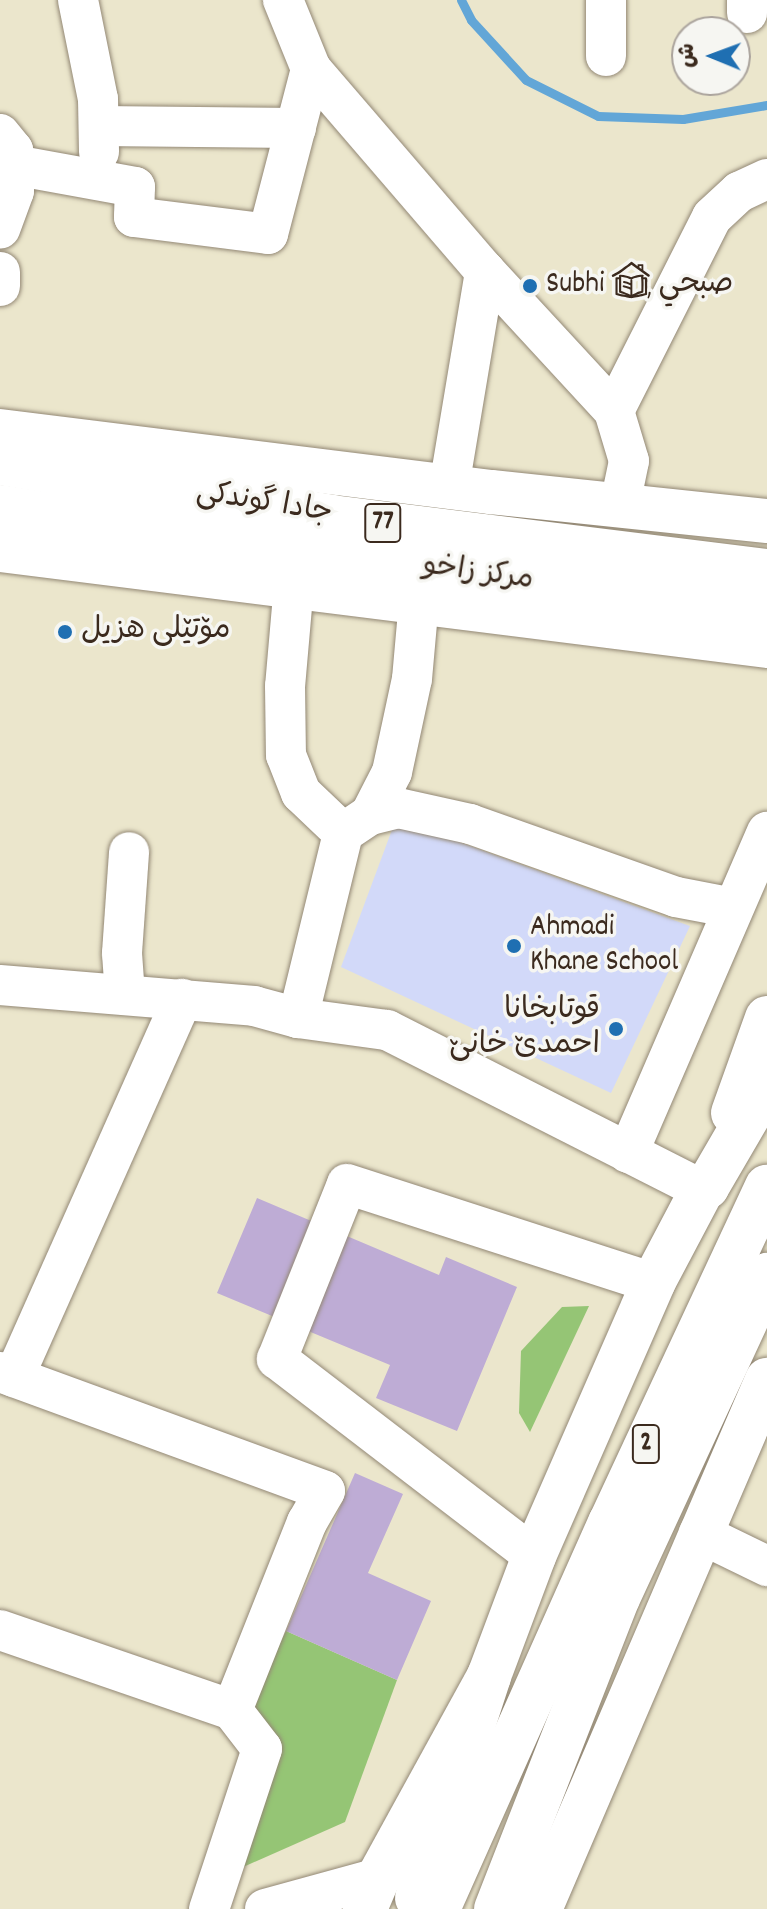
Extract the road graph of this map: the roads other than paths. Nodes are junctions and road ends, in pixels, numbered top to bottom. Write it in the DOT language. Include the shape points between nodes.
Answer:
graph roads {
  1 [pos="78,0"];
  2 [pos="283,0"];
  3 [pos="606,0"];
  4 [pos="606,56"];
  5 [pos="311,69"];
  6 [pos="99,126"];
  7 [pos="296,128"];
  8 [pos="7,149"];
  9 [pos="767,179"];
  10 [pos="100,180"];
  11 [pos="0,229"];
  12 [pos="485,271"];
  13 [pos="0,272"];
  14 [pos="0,286"];
  15 [pos="614,411"];
  16 [pos="0,431"];
  17 [pos="0,463"];
  18 [pos="449,487"];
  19 [pos="620,504"];
  20 [pos="0,507"];
  21 [pos="767,521"];
  22 [pos="0,550"];
  23 [pos="767,571"];
  24 [pos="294,584"];
  25 [pos="419,600"];
  26 [pos="765,643"];
  27 [pos="356,824"];
  28 [pos="767,832"];
  29 [pos="129,852"];
  30 [pos="733,908"];
  31 [pos="0,985"];
  32 [pos="125,995"];
  33 [pos="182,999"];
  34 [pos="298,1018"];
  35 [pos="767,1018"];
  36 [pos="767,1084"];
  37 [pos="628,1153"];
  38 [pos="767,1187"];
  39 [pos="704,1188"];
  40 [pos="767,1275"];
  41 [pos="653,1283"];
  42 [pos="7,1375"];
  43 [pos="767,1380"];
  44 [pos="699,1533"];
  45 [pos="534,1556"];
  46 [pos="767,1566"];
  47 [pos="0,1630"];
  48 [pos="489,1676"];
  49 [pos="232,1710"];
  50 [pos="548,1716"];
  51 [pos="371,1894"];
  52 [pos="209,1909"];
  53 [pos="265,1909"];
  54 [pos="413,1909"];
  55 [pos="438,1909"];
  56 [pos="496,1909"];
  57 [pos="540,1909"];
  1 -- 6 [label="street"];
  2 -- 5 [label="street"];
  3 -- 4 [label="street"];
  5 -- 7 [label="street"];
  5 -- 12 [label="street"];
  6 -- 7 [label="street"];
  6 -- 10 [label="street"];
  7 -- 10 [label="street" via="268,234 134,217 135,187"];
  8 -- 10 [label="street"];
  8 -- 11 [label="street" via="14,191"];
  9 -- 15 [label="street" via="739,192 712,217"];
  12 -- 15 [label="street"];
  12 -- 18 [label="street"];
  13 -- 14 [label="street"];
  15 -- 19 [label="street" via="629,461"];
  16 -- 18 [label="main road"];
  17 -- 23 [label="main road, جادا گوندکی / 77" via="332,517"];
  18 -- 19 [label="main road"];
  19 -- 21 [label="main road"];
  20 -- 26 [label="main road, مركز زاخو / 77" via="662,601"];
  22 -- 24 [label="main road"];
  24 -- 25 [label="main road"];
  24 -- 27 [label="street" via="285,686 286,755 301,793"];
  25 -- 26 [label="main road"];
  25 -- 27 [label="street" via="412,679 392,772"];
  27 -- 30 [label="street" via="398,808 470,824 676,897"];
  27 -- 34 [label="street"];
  28 -- 30 [label="street"];
  29 -- 32 [label="street" via="122,953"];
  30 -- 37 [label="street"];
  31 -- 32 [label="street"];
  32 -- 33 [label="street"];
  33 -- 34 [label="street" via="254,1006"];
  33 -- 42 [label="street"];
  34 -- 37 [label="street" via="387,1030"];
  35 -- 39 [label="main road"];
  36 -- 39 [label="main road, 2"];
  37 -- 39 [label="street"];
  38 -- 50 [label="main road, 2" via="623,1496"];
  39 -- 41 [label="main road, 2"];
  40 -- 50 [label="main road, 2" via="618,1598"];
  41 -- 45 [label="main road, 2"];
  41 -- 45 [label="street" via="347,1184 277,1359"];
  42 -- 49 [label="street" via="325,1491 307,1522"];
  43 -- 44 [label="main road"];
  44 -- 46 [label="street"];
  44 -- 57 [label="main road"];
  45 -- 48 [label="main road, 2"];
  47 -- 49 [label="street"];
  48 -- 51 [label="main road"];
  48 -- 54 [label="main road, 2"];
  49 -- 52 [label="street" via="262,1749"];
  50 -- 55 [label="main road, 2"];
  50 -- 56 [label="main road, 2"];
  51 -- 53 [label="street"];
}
